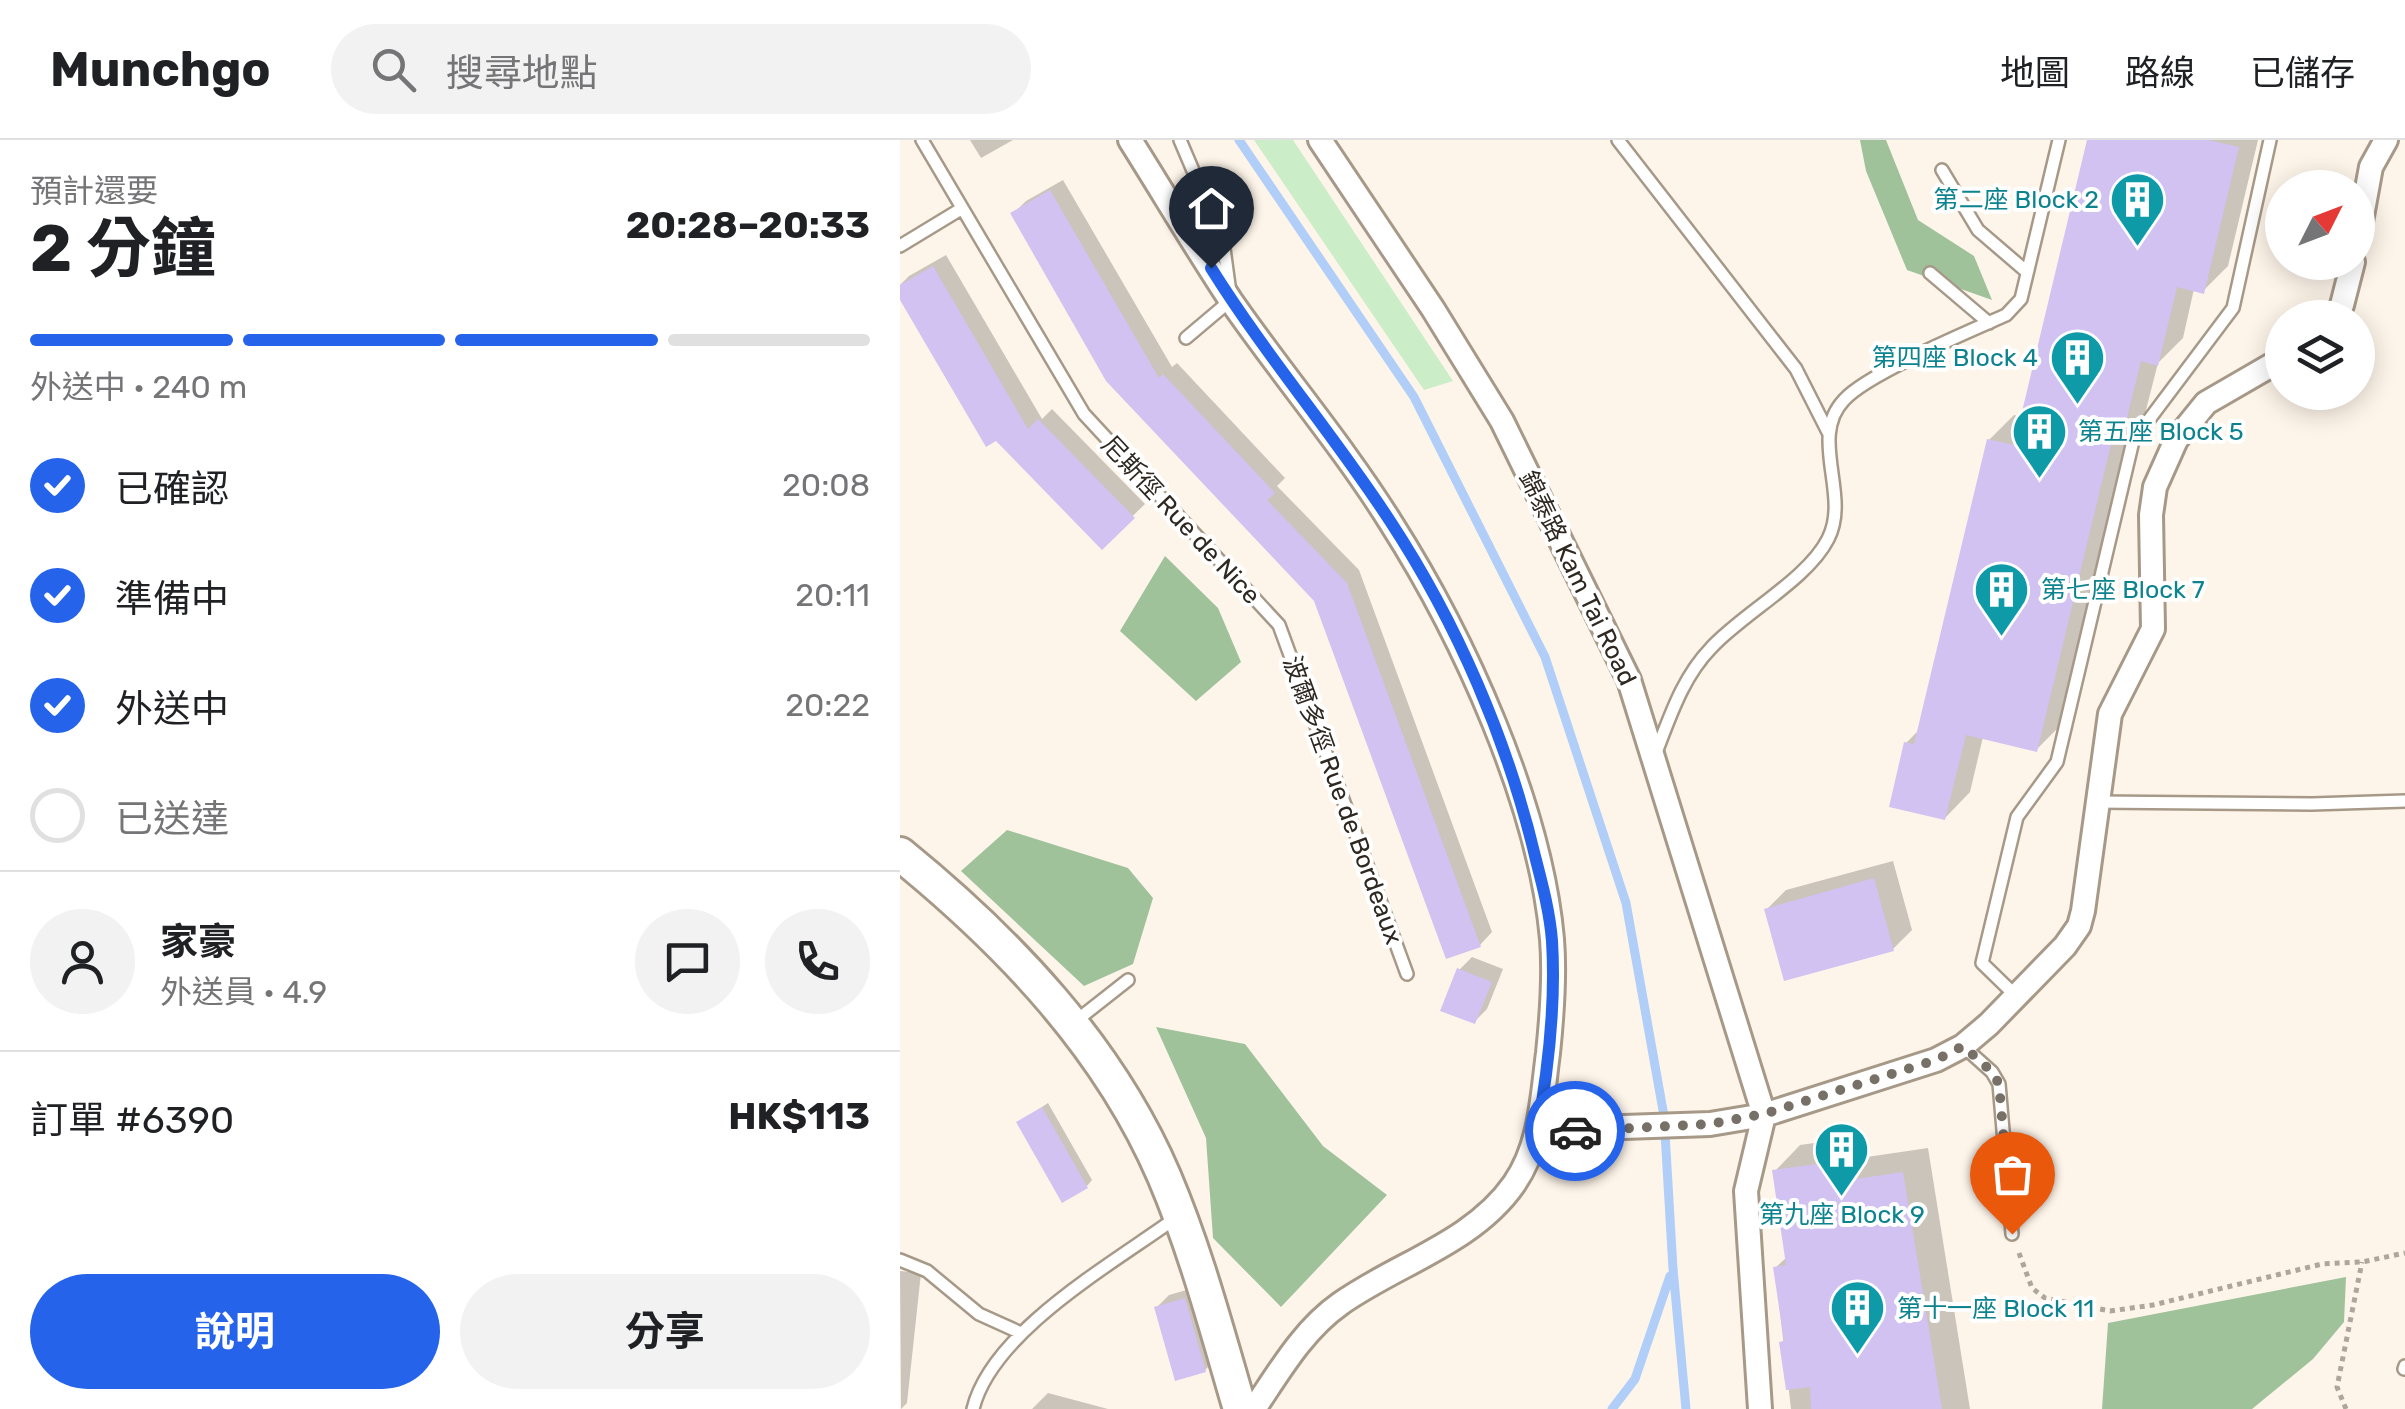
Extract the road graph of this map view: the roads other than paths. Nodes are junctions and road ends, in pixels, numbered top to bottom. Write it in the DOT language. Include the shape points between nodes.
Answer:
graph roads {
  1 [pos="922,140"];
  2 [pos="1130,140"];
  3 [pos="1180,140"];
  4 [pos="1320,140"];
  5 [pos="1618,140"];
  6 [pos="2059,140"];
  7 [pos="2270,140"];
  8 [pos="2386,140"];
  9 [pos="1942,170"];
  10 [pos="2370,170"];
  11 [pos="962,209"];
  12 [pos="900,246"];
  13 [pos="2027,272"];
  14 [pos="1930,273"];
  15 [pos="1231,300"];
  16 [pos="1988,323"];
  17 [pos="1186,338"];
  18 [pos="2265,369"];
  19 [pos="1828,434"];
  20 [pos="1278,625"];
  21 [pos="1654,759"];
  22 [pos="2405,801"];
  23 [pos="2096,802"];
  24 [pos="900,854"];
  25 [pos="1407,974"];
  26 [pos="1128,980"];
  27 [pos="2016,996"];
  28 [pos="1072,1025"];
  29 [pos="1963,1046"];
  30 [pos="1764,1114"];
  31 [pos="1536,1137"];
  32 [pos="1180,1216"];
  33 [pos="2012,1234"];
  34 [pos="900,1260"];
  35 [pos="1021,1333"];
  36 [pos="973,1409"];
  37 [pos="1240,1409"];
  38 [pos="1254,1409"];
  39 [pos="1760,1409"];
  1 -- 11 [label="lane, 尼斯徑 Rue de Nice"];
  2 -- 15 [label="street"];
  3 -- 15 [label="lane" via="1222,241"];
  4 -- 21 [label="street, 錦泰路 Kam Tai Road" via="1502,421 1629,680"];
  5 -- 19 [label="lane" via="1796,369"];
  6 -- 13 [label="lane"];
  7 -- 27 [label="lane" via="2233,308 2134,441 2057,762 2017,817 1982,964"];
  8 -- 10 [label="street"];
  9 -- 13 [label="lane" via="1978,230"];
  11 -- 12 [label="lane"];
  11 -- 20 [label="lane, 尼斯徑 Rue de Nice" via="1084,414"];
  13 -- 16 [label="lane" via="2022,298"];
  14 -- 16 [label="lane"];
  15 -- 17 [label="lane"];
  15 -- 31 [label="street" via="1391,522 1488,710 1525,812 1552,936 1550,1038"];
  16 -- 19 [label="lane" via="1858,387 1838,406"];
  18 -- 23 [label="street" via="2206,403 2164,463 2151,515 2153,629 2110,714"];
  19 -- 21 [label="lane" via="1836,511 1829,538 1697,664"];
  20 -- 25 [label="lane, 波爾多徑 Rue de Bordeaux"];
  21 -- 30 [label="street, 錦泰路 Kam Tai Road"];
  22 -- 23 [label="lane"];
  23 -- 27 [label="street" via="2079,926"];
  24 -- 28 [label="main road" via="1007,948"];
  26 -- 28 [label="lane"];
  27 -- 29 [label="street"];
  28 -- 32 [label="main road" via="1144,1136"];
  29 -- 30 [label="street"];
  29 -- 33 [label="lane" via="1999,1084"];
  30 -- 31 [label="street"];
  30 -- 39 [label="street" via="1746,1192"];
  31 -- 38 [label="street" via="1513,1184 1491,1208 1437,1249 1337,1306 1307,1333"];
  32 -- 35 [label="lane"];
  32 -- 37 [label="main road"];
  34 -- 35 [label="lane" via="927,1272 979,1314"];
  35 -- 36 [label="lane" via="986,1376"];
}
